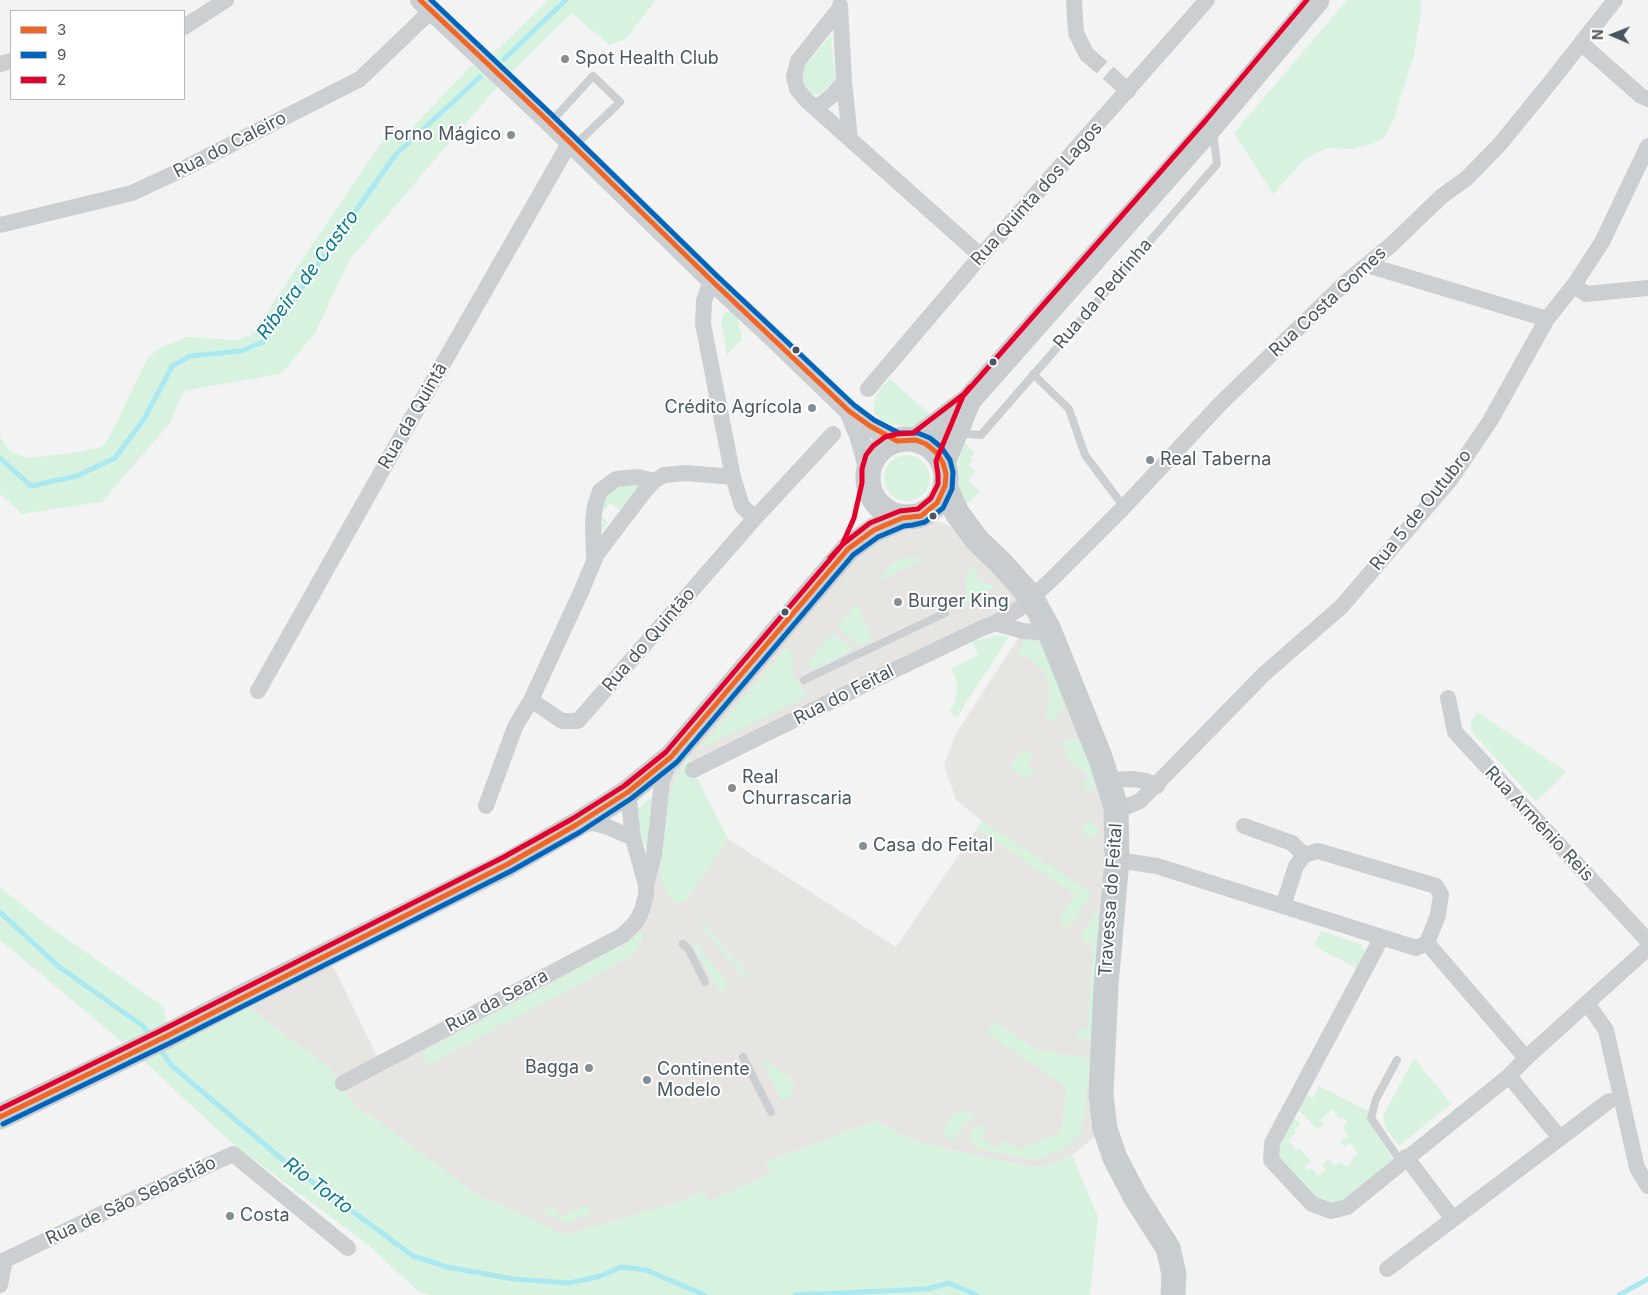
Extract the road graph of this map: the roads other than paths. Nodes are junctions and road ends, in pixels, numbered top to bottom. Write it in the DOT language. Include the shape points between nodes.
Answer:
graph roads {
  1 [pos="226,0"];
  2 [pos="1074,0"];
  3 [pos="1207,0"];
  4 [pos="1317,0"];
  5 [pos="1615,0"];
  6 [pos="840,4"];
  7 [pos="426,5"];
  8 [pos="185,26"];
  9 [pos="1582,44"];
  10 [pos="1090,57"];
  11 [pos="1114,78"];
  12 [pos="844,81"];
  13 [pos="1128,91"];
  14 [pos="1648,99"];
  15 [pos="814,106"];
  16 [pos="550,123"];
  17 [pos="1212,125"];
  18 [pos="850,139"];
  19 [pos="572,144"];
  20 [pos="1648,146"];
  21 [pos="0,225"];
  22 [pos="981,256"];
  23 [pos="1367,265"];
  24 [pos="711,280"];
  25 [pos="1574,285"];
  26 [pos="1648,288"];
  27 [pos="1547,319"];
  28 [pos="1033,374"];
  29 [pos="868,389"];
  30 [pos="969,400"];
  31 [pos="849,411"];
  32 [pos="957,430"];
  33 [pos="833,434"];
  34 [pos="906,441"];
  35 [pos="944,474"];
  36 [pos="733,477"];
  37 [pos="869,478"];
  38 [pos="654,481"];
  39 [pos="1124,507"];
  40 [pos="912,517"];
  41 [pos="755,518"];
  42 [pos="977,540"];
  43 [pos="848,549"];
  44 [pos="594,562"];
  45 [pos="1031,597"];
  46 [pos="945,613"];
  47 [pos="995,623"];
  48 [pos="1048,630"];
  49 [pos="804,680"];
  50 [pos="258,691"];
  51 [pos="1448,698"];
  52 [pos="530,700"];
  53 [pos="671,757"];
  54 [pos="693,770"];
  55 [pos="1108,780"];
  56 [pos="1157,786"];
  57 [pos="628,792"];
  58 [pos="486,806"];
  59 [pos="1116,808"];
  60 [pos="576,825"];
  61 [pos="1244,826"];
  62 [pos="633,838"];
  63 [pos="1304,855"];
  64 [pos="1117,860"];
  65 [pos="646,885"];
  66 [pos="1284,906"];
  67 [pos="1382,937"];
  68 [pos="1648,941"];
  69 [pos="1427,943"];
  70 [pos="682,944"];
  71 [pos="1648,948"];
  72 [pos="705,982"];
  73 [pos="1587,1003"];
  74 [pos="743,1057"];
  75 [pos="1526,1058"];
  76 [pos="1397,1060"];
  77 [pos="1509,1076"];
  78 [pos="343,1083"];
  79 [pos="1609,1102"];
  80 [pos="772,1112"];
  81 [pos="0,1117"];
  82 [pos="1560,1138"];
  83 [pos="1403,1160"];
  84 [pos="1648,1186"];
  85 [pos="1453,1219"];
  86 [pos="348,1248"];
  87 [pos="2,1261"];
  88 [pos="1387,1269"];
  89 [pos="0,1284"];
  90 [pos="1173,1295"];
  1 -- 8 [label="street"];
  2 -- 10 [label="street" via="1076,33"];
  3 -- 13 [label="street, Rua Quinta dos Lagos"];
  4 -- 17 [label="main road"];
  5 -- 9 [label="street, Rua Costa Gomes"];
  6 -- 12 [label="street"];
  6 -- 15 [label="street" via="798,61 794,77 797,89"];
  7 -- 16 [label="street"];
  7 -- 21 [label="street, Rua do Caleiro" via="360,79 132,193"];
  9 -- 14 [label="street"];
  9 -- 23 [label="street, Rua Costa Gomes" via="1500,144 1467,178 1442,196"];
  11 -- 13 [label="street"];
  12 -- 15 [label="street" via="833,95"];
  12 -- 18 [label="street"];
  13 -- 22 [label="street, Rua Quinta dos Lagos"];
  15 -- 18 [label="street"];
  16 -- 19 [label="street"];
  16 -- 19 [label="lane" via="593,76 620,102"];
  17 -- 28 [label="lane, Rua da Pedrinha" via="1217,164"];
  17 -- 30 [label="main road"];
  18 -- 22 [label="street"];
  19 -- 24 [label="street"];
  19 -- 50 [label="street, Rua da Quintã"];
  20 -- 25 [label="street, Rua 5 de Outubro" via="1602,242"];
  22 -- 29 [label="street, Rua Quinta dos Lagos"];
  23 -- 27 [label="street"];
  23 -- 39 [label="street, Rua Costa Gomes" via="1221,403"];
  24 -- 31 [label="street"];
  24 -- 36 [label="street" via="704,301 703,324"];
  25 -- 26 [label="street" via="1586,294"];
  25 -- 27 [label="street, Rua 5 de Outubro"];
  27 -- 56 [label="street, Rua 5 de Outubro" via="1490,421 1450,480 1341,607 1264,674"];
  28 -- 32 [label="lane, Rua da Pedrinha" via="980,435"];
  28 -- 39 [label="lane" via="1070,409 1085,455"];
  30 -- 32 [label="main road"];
  30 -- 34 [label="main road"];
  31 -- 34 [label="street" via="870,426"];
  31 -- 37 [label="street" via="859,435"];
  32 -- 35 [label="main road"];
  33 -- 41 [label="street, Rua do Quintão"];
  34 -- 35 [label="main road" via="926,444 936,452"];
  34 -- 37 [label="main road" via="887,444 879,450 873,458"];
  35 -- 40 [label="main road" via="937,503"];
  35 -- 42 [label="main road" via="957,513"];
  36 -- 38 [label="street" via="686,472"];
  36 -- 41 [label="street" via="742,506"];
  37 -- 40 [label="main road" via="872,496 878,505"];
  37 -- 43 [label="main road" via="861,520"];
  38 -- 44 [label="street"];
  38 -- 44 [label="street" via="638,477 616,479 600,491 594,506"];
  39 -- 45 [label="street, Rua Costa Gomes"];
  40 -- 42 [label="main road" via="946,524"];
  40 -- 43 [label="main road" via="874,530"];
  41 -- 52 [label="street, Rua do Quintão" via="578,721 562,721"];
  42 -- 45 [label="main road, Travessa do Feital"];
  43 -- 53 [label="main road"];
  44 -- 52 [label="street"];
  45 -- 47 [label="street, Rua do Feital" via="1019,609"];
  45 -- 48 [label="main road, Travessa do Feital"];
  46 -- 49 [label="lane"];
  47 -- 48 [label="street" via="1022,631"];
  47 -- 54 [label="street, Rua do Feital"];
  48 -- 55 [label="main road, Travessa do Feital" via="1079,700"];
  51 -- 68 [label="street, Rua Arménio Reis" via="1455,732"];
  52 -- 58 [label="street" via="515,727"];
  53 -- 57 [label="main road"];
  53 -- 65 [label="street" via="662,781 654,855"];
  55 -- 56 [label="street" via="1133,779"];
  55 -- 59 [label="main road, Travessa do Feital"];
  56 -- 59 [label="street, Rua 5 de Outubro" via="1140,801"];
  57 -- 60 [label="main road"];
  57 -- 62 [label="street"];
  59 -- 64 [label="main road, Travessa do Feital"];
  60 -- 62 [label="street" via="593,823"];
  60 -- 81 [label="main road" via="508,864"];
  61 -- 63 [label="street" via="1292,843"];
  62 -- 65 [label="street"];
  63 -- 66 [label="street" via="1296,866"];
  63 -- 69 [label="street" via="1318,851 1436,886 1441,895 1438,915"];
  64 -- 66 [label="street" via="1157,866"];
  64 -- 90 [label="main road, Travessa do Feital" via="1101,1095 1105,1129 1119,1166 1168,1248 1174,1274"];
  65 -- 78 [label="street, Rua da Seara" via="642,910 623,935"];
  66 -- 67 [label="street"];
  67 -- 69 [label="street" via="1416,948"];
  67 -- 83 [label="street" via="1272,1143 1271,1160 1312,1204 1331,1211 1347,1206"];
  69 -- 75 [label="street"];
  70 -- 72 [label="lane" via="688,948"];
  71 -- 73 [label="street"];
  73 -- 75 [label="street"];
  73 -- 84 [label="street" via="1606,1030 1637,1168"];
  74 -- 80 [label="lane"];
  75 -- 77 [label="street"];
  76 -- 83 [label="lane" via="1376,1099 1371,1118"];
  77 -- 82 [label="street"];
  77 -- 83 [label="street"];
  79 -- 82 [label="street"];
  82 -- 85 [label="street"];
  83 -- 85 [label="street"];
  85 -- 88 [label="street"];
  86 -- 87 [label="street, Rua de São Sebastião" via="233,1154"];
  87 -- 89 [label="street, Rua de São Sebastião"];
}
